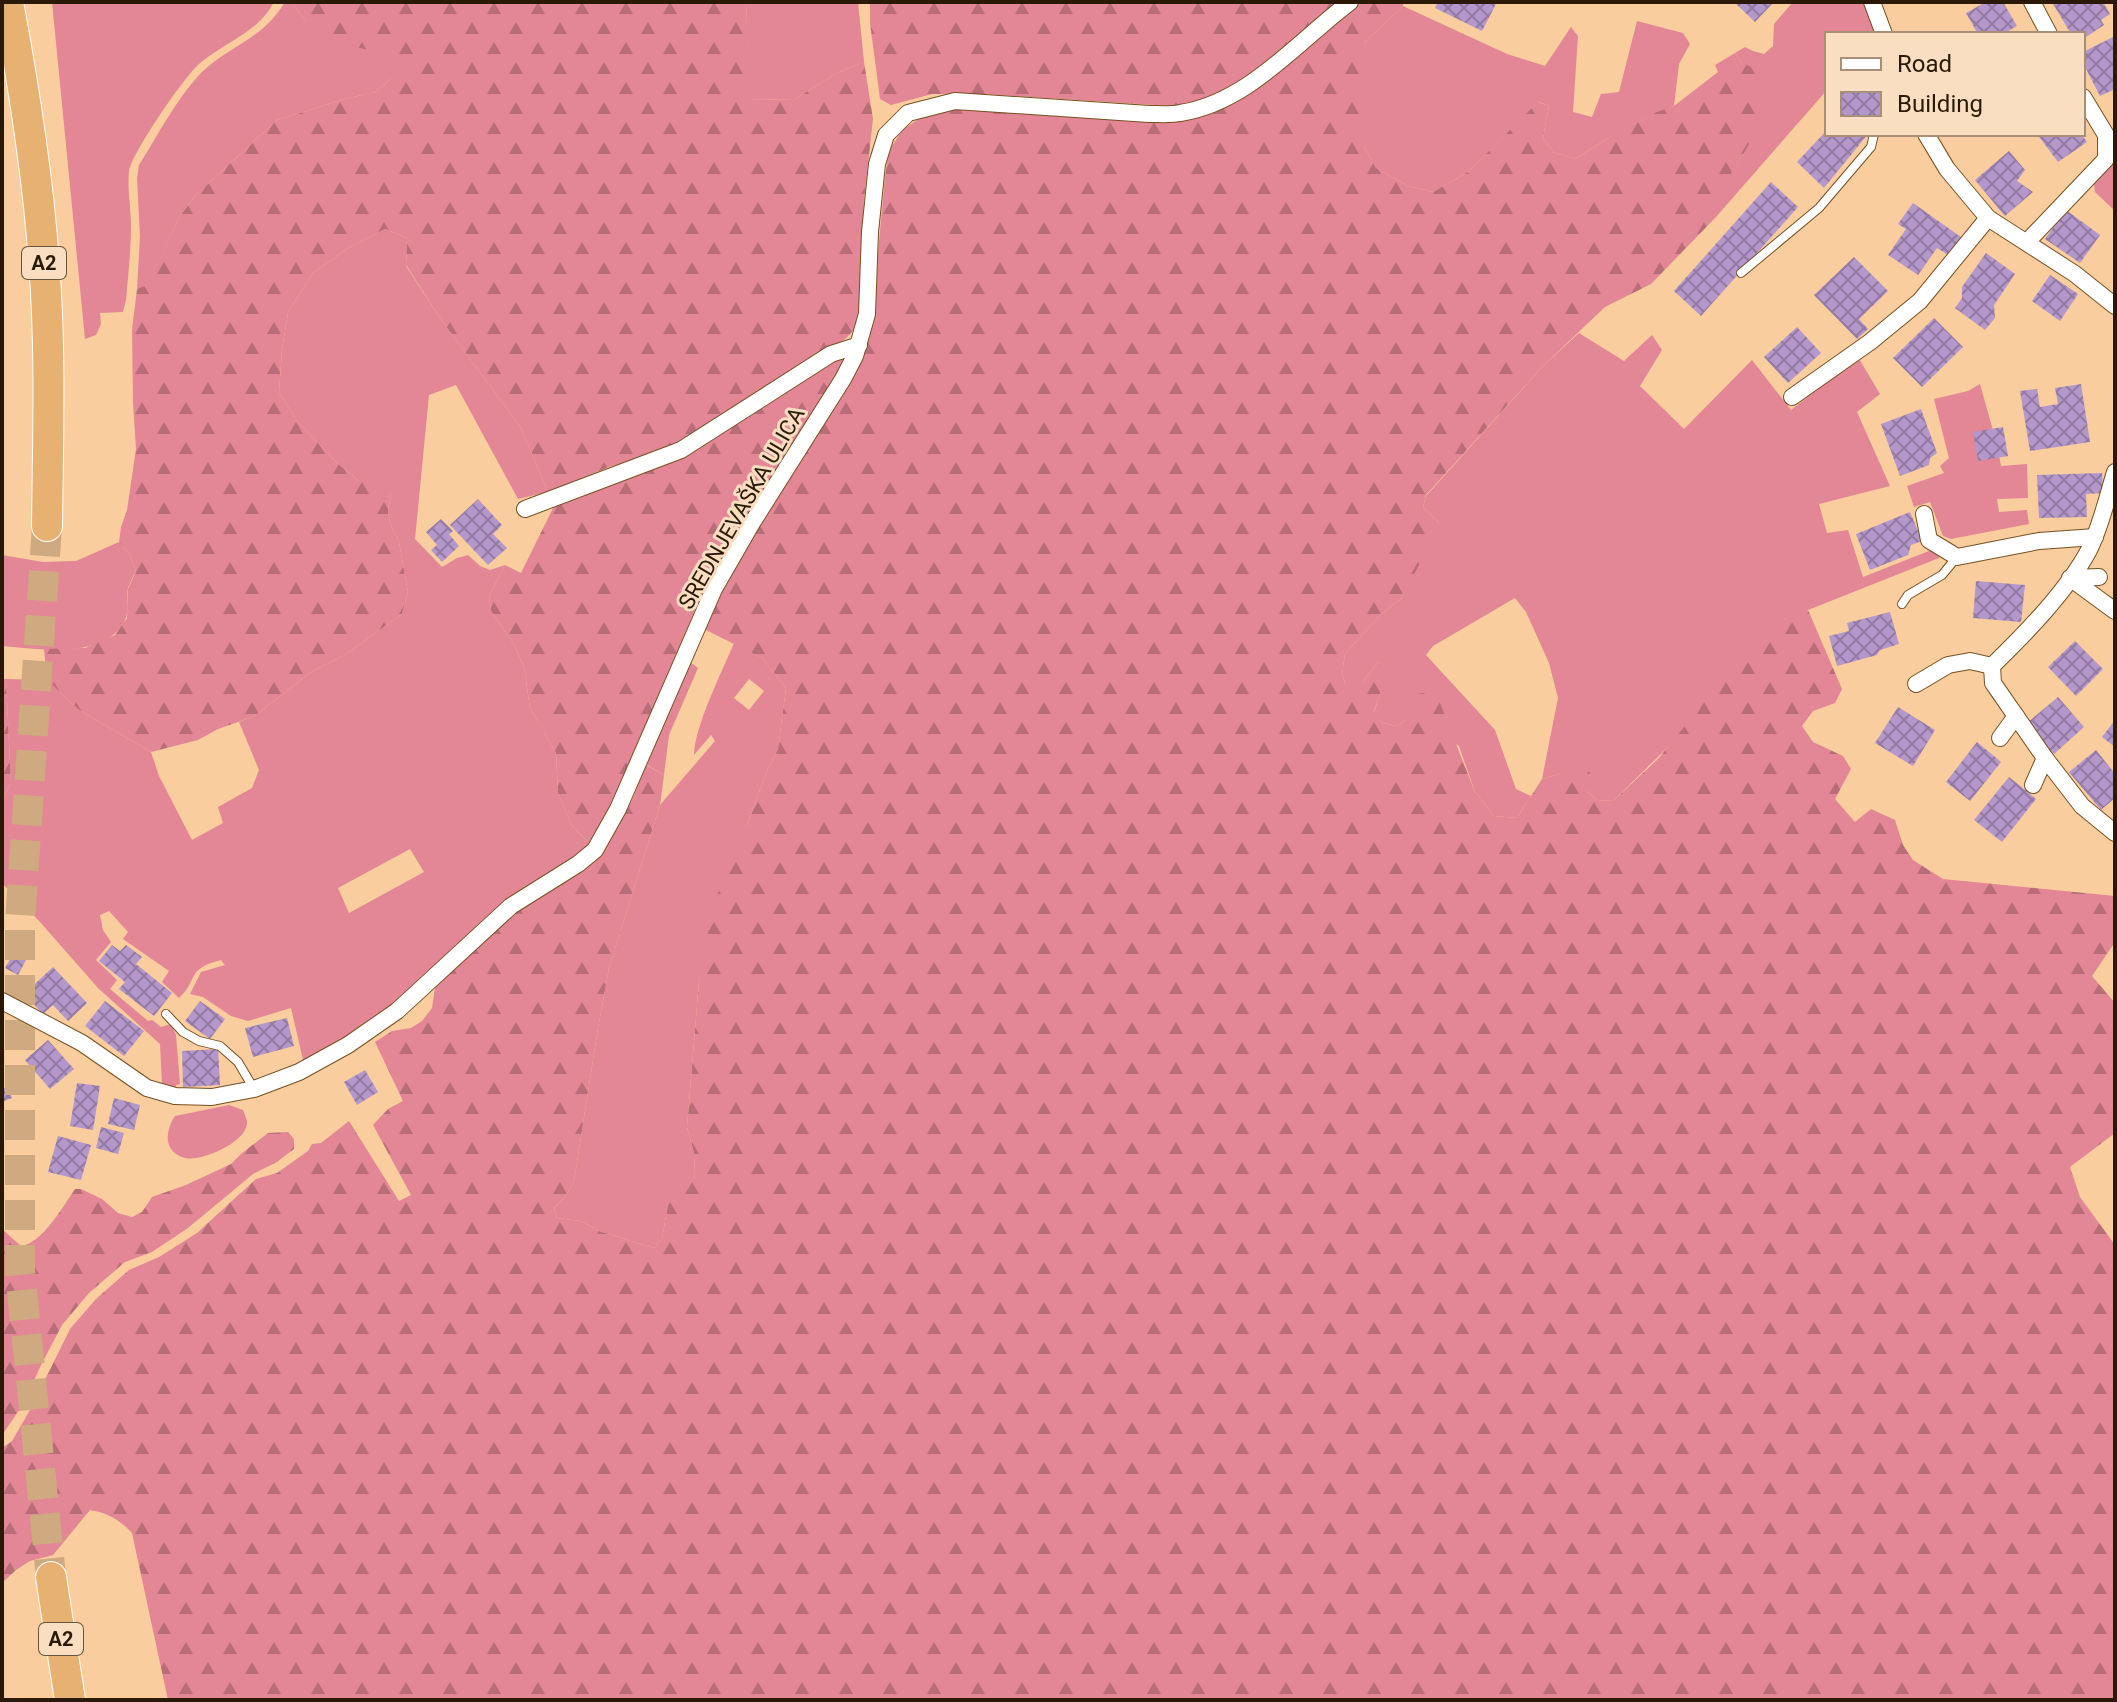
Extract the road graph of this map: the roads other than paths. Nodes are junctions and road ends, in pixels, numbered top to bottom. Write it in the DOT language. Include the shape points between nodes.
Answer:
graph roads {
  1 [pos="8,2"];
  2 [pos="1350,2"];
  3 [pos="1872,2"];
  4 [pos="2032,2"];
  5 [pos="1883,32"];
  6 [pos="2048,32"];
  7 [pos="2085,100"];
  8 [pos="1874,136"];
  9 [pos="1927,136"];
  10 [pos="1988,218"];
  11 [pos="2027,242"];
  12 [pos="1741,273"];
  13 [pos="2115,306"];
  14 [pos="859,345"];
  15 [pos="1792,397"];
  16 [pos="2115,472"];
  17 [pos="525,509"];
  18 [pos="1924,514"];
  19 [pos="47,526"];
  20 [pos="2095,537"];
  21 [pos="1957,557"];
  22 [pos="2099,577"];
  23 [pos="2070,578"];
  24 [pos="1902,604"];
  25 [pos="2115,611"];
  26 [pos="1992,666"];
  27 [pos="1916,684"];
  28 [pos="2016,716"];
  29 [pos="2000,738"];
  30 [pos="2045,758"];
  31 [pos="2033,785"];
  32 [pos="2115,833"];
  33 [pos="2,1001"];
  34 [pos="166,1014"];
  35 [pos="254,1089"];
  36 [pos="51,1577"];
  37 [pos="70,1700"];
  1 -- 19 [label="highway, A2" via="23,81 44,263"];
  2 -- 14 [label="street, SREDNJEVAŠKA ULICA" via="1246,87 1180,114 955,101 908,113 886,135 877,164 867,314"];
  3 -- 5 [label="street"];
  4 -- 6 [label="street"];
  7 -- 11 [label="street" via="2106,135 2106,159"];
  8 -- 12 [label="lane" via="1871,147 1819,208"];
  9 -- 10 [label="street"];
  10 -- 11 [label="street"];
  10 -- 15 [label="street" via="1920,301"];
  11 -- 13 [label="street"];
  14 -- 17 [label="street" via="831,354 681,450"];
  14 -- 35 [label="street, SREDNJEVAŠKA ULICA" via="714,589 595,850 511,906 397,1011 299,1072"];
  16 -- 20 [label="street"];
  18 -- 21 [label="street" via="1929,540"];
  20 -- 21 [label="street" via="2039,541"];
  20 -- 23 [label="street"];
  21 -- 24 [label="lane"];
  22 -- 23 [label="street"];
  23 -- 25 [label="street"];
  23 -- 26 [label="street"];
  26 -- 27 [label="street" via="1970,661 1948,665"];
  26 -- 28 [label="street" via="1993,683"];
  28 -- 29 [label="street"];
  28 -- 30 [label="street"];
  30 -- 31 [label="street"];
  30 -- 32 [label="street"];
  33 -- 35 [label="street, SREDNJEVAŠKA ULICA" via="82,1043 147,1088 175,1096 212,1097"];
  34 -- 35 [label="lane" via="183,1032 220,1046 238,1062"];
  36 -- 37 [label="highway, A2"];
}
